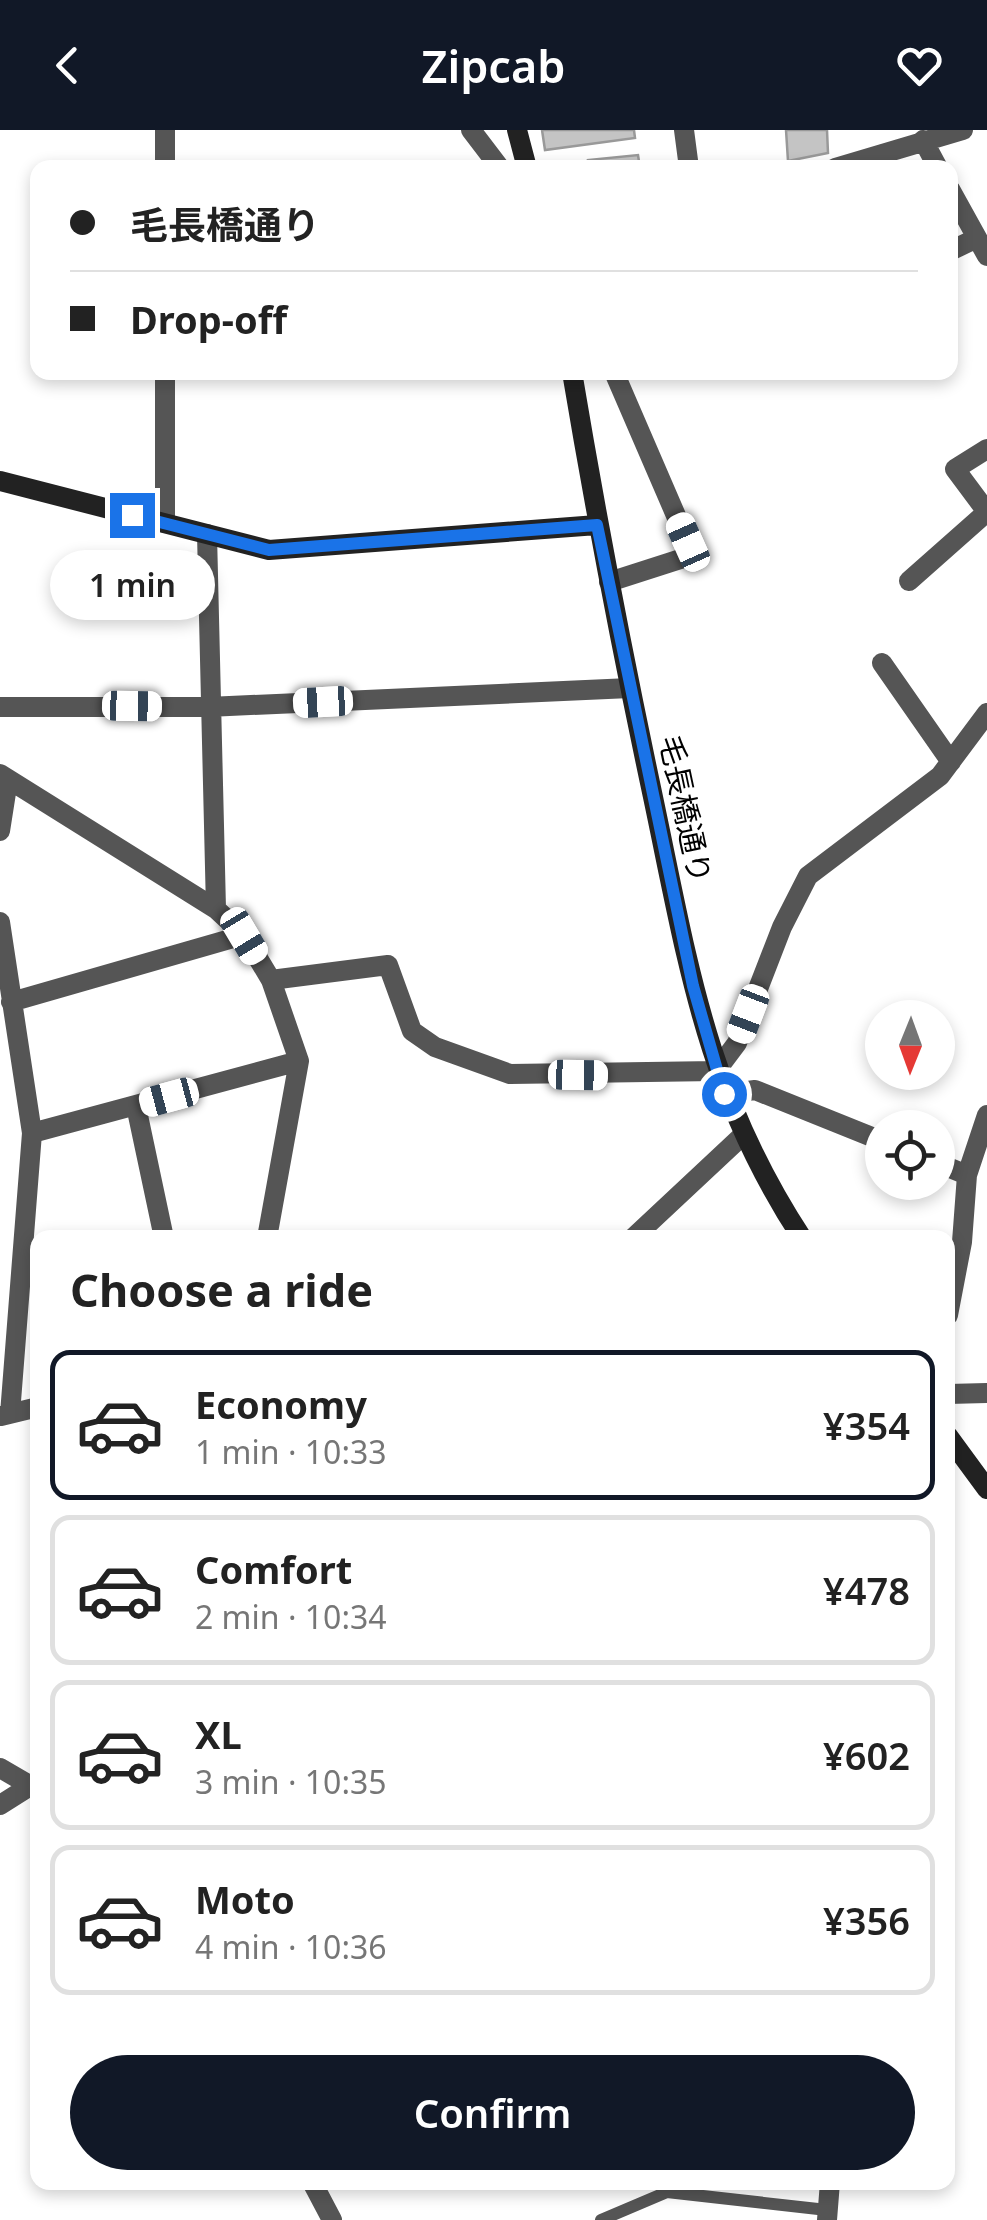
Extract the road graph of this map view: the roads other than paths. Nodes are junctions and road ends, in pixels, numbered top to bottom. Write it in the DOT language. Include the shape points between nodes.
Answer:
graph roads {
  1 [pos="165,130"];
  2 [pos="471,130"];
  3 [pos="517,130"];
  4 [pos="684,130"];
  5 [pos="963,130"];
  6 [pos="923,140"];
  7 [pos="165,160"];
  8 [pos="494,160"];
  9 [pos="525,160"];
  10 [pos="688,160"];
  11 [pos="861,160"];
  12 [pos="934,160"];
  13 [pos="958,204"];
  14 [pos="982,247"];
  15 [pos="165,380"];
  16 [pos="573,380"];
  17 [pos="617,380"];
  18 [pos="987,450"];
  19 [pos="0,481"];
  20 [pos="987,512"];
  21 [pos="165,523"];
  22 [pos="597,525"];
  23 [pos="207,534"];
  24 [pos="909,580"];
  25 [pos="609,582"];
  26 [pos="882,663"];
  27 [pos="630,688"];
  28 [pos="0,707"];
  29 [pos="208,707"];
  30 [pos="987,713"];
  31 [pos="951,762"];
  32 [pos="4,777"];
  33 [pos="0,831"];
  34 [pos="216,908"];
  35 [pos="0,922"];
  36 [pos="244,936"];
  37 [pos="270,980"];
  38 [pos="11,1002"];
  39 [pos="300,1061"];
  40 [pos="716,1070"];
  41 [pos="724,1094"];
  42 [pos="136,1106"];
  43 [pos="987,1115"];
  44 [pos="32,1133"];
  45 [pos="865,1134"];
  46 [pos="742,1136"];
  47 [pos="955,1170"];
  48 [pos="967,1175"];
  49 [pos="162,1230"];
  50 [pos="268,1230"];
  51 [pos="642,1230"];
  52 [pos="797,1230"];
  53 [pos="955,1279"];
  54 [pos="987,1393"];
  55 [pos="955,1394"];
  56 [pos="30,1409"];
  57 [pos="5,1415"];
  58 [pos="955,1446"];
  59 [pos="987,1489"];
  60 [pos="0,1768"];
  61 [pos="30,1782"];
  62 [pos="30,1788"];
  63 [pos="0,1805"];
  64 [pos="316,2190"];
  65 [pos="829,2190"];
  66 [pos="827,2215"];
  67 [pos="332,2220"];
  68 [pos="601,2220"];
  1 -- 7 [label="street"];
  2 -- 8 [label="street"];
  3 -- 9 [label="street"];
  4 -- 10 [label="street"];
  5 -- 6 [label="street"];
  6 -- 11 [label="street"];
  6 -- 12 [label="street"];
  13 -- 14 [label="street"];
  15 -- 21 [label="street"];
  16 -- 22 [label="street, 毛長橋通り"];
  17 -- 25 [label="street" via="693,554"];
  18 -- 20 [label="street" via="956,468"];
  19 -- 21 [label="street"];
  20 -- 24 [label="street"];
  21 -- 23 [label="street"];
  22 -- 23 [label="street" via="269,550"];
  22 -- 25 [label="street, 毛長橋通り"];
  23 -- 29 [label="street"];
  25 -- 27 [label="street, 毛長橋通り"];
  26 -- 31 [label="street"];
  27 -- 29 [label="street"];
  27 -- 40 [label="street, 毛長橋通り"];
  28 -- 29 [label="street"];
  29 -- 34 [label="street"];
  30 -- 31 [label="street"];
  31 -- 40 [label="street" via="808,876 737,1044"];
  32 -- 33 [label="street"];
  32 -- 34 [label="street"];
  34 -- 36 [label="street"];
  35 -- 38 [label="street"];
  36 -- 37 [label="street"];
  36 -- 38 [label="street"];
  37 -- 39 [label="street"];
  37 -- 40 [label="street" via="388,965 412,1031 435,1047 510,1074"];
  38 -- 44 [label="street"];
  39 -- 42 [label="street"];
  39 -- 50 [label="street"];
  40 -- 41 [label="street, 毛長橋通り"];
  41 -- 45 [label="street" via="756,1090"];
  41 -- 46 [label="street, 毛長橋通り"];
  42 -- 44 [label="street"];
  42 -- 49 [label="street"];
  43 -- 48 [label="street"];
  44 -- 57 [label="street"];
  46 -- 51 [label="street"];
  46 -- 52 [label="street, 毛長橋通り"];
  47 -- 48 [label="street"];
  48 -- 53 [label="street"];
  54 -- 55 [label="street"];
  56 -- 57 [label="street"];
  58 -- 59 [label="street"];
  60 -- 61 [label="street"];
  62 -- 63 [label="street"];
  64 -- 67 [label="street"];
  65 -- 66 [label="street"];
  66 -- 68 [label="lane" via="667,2192"];
}
